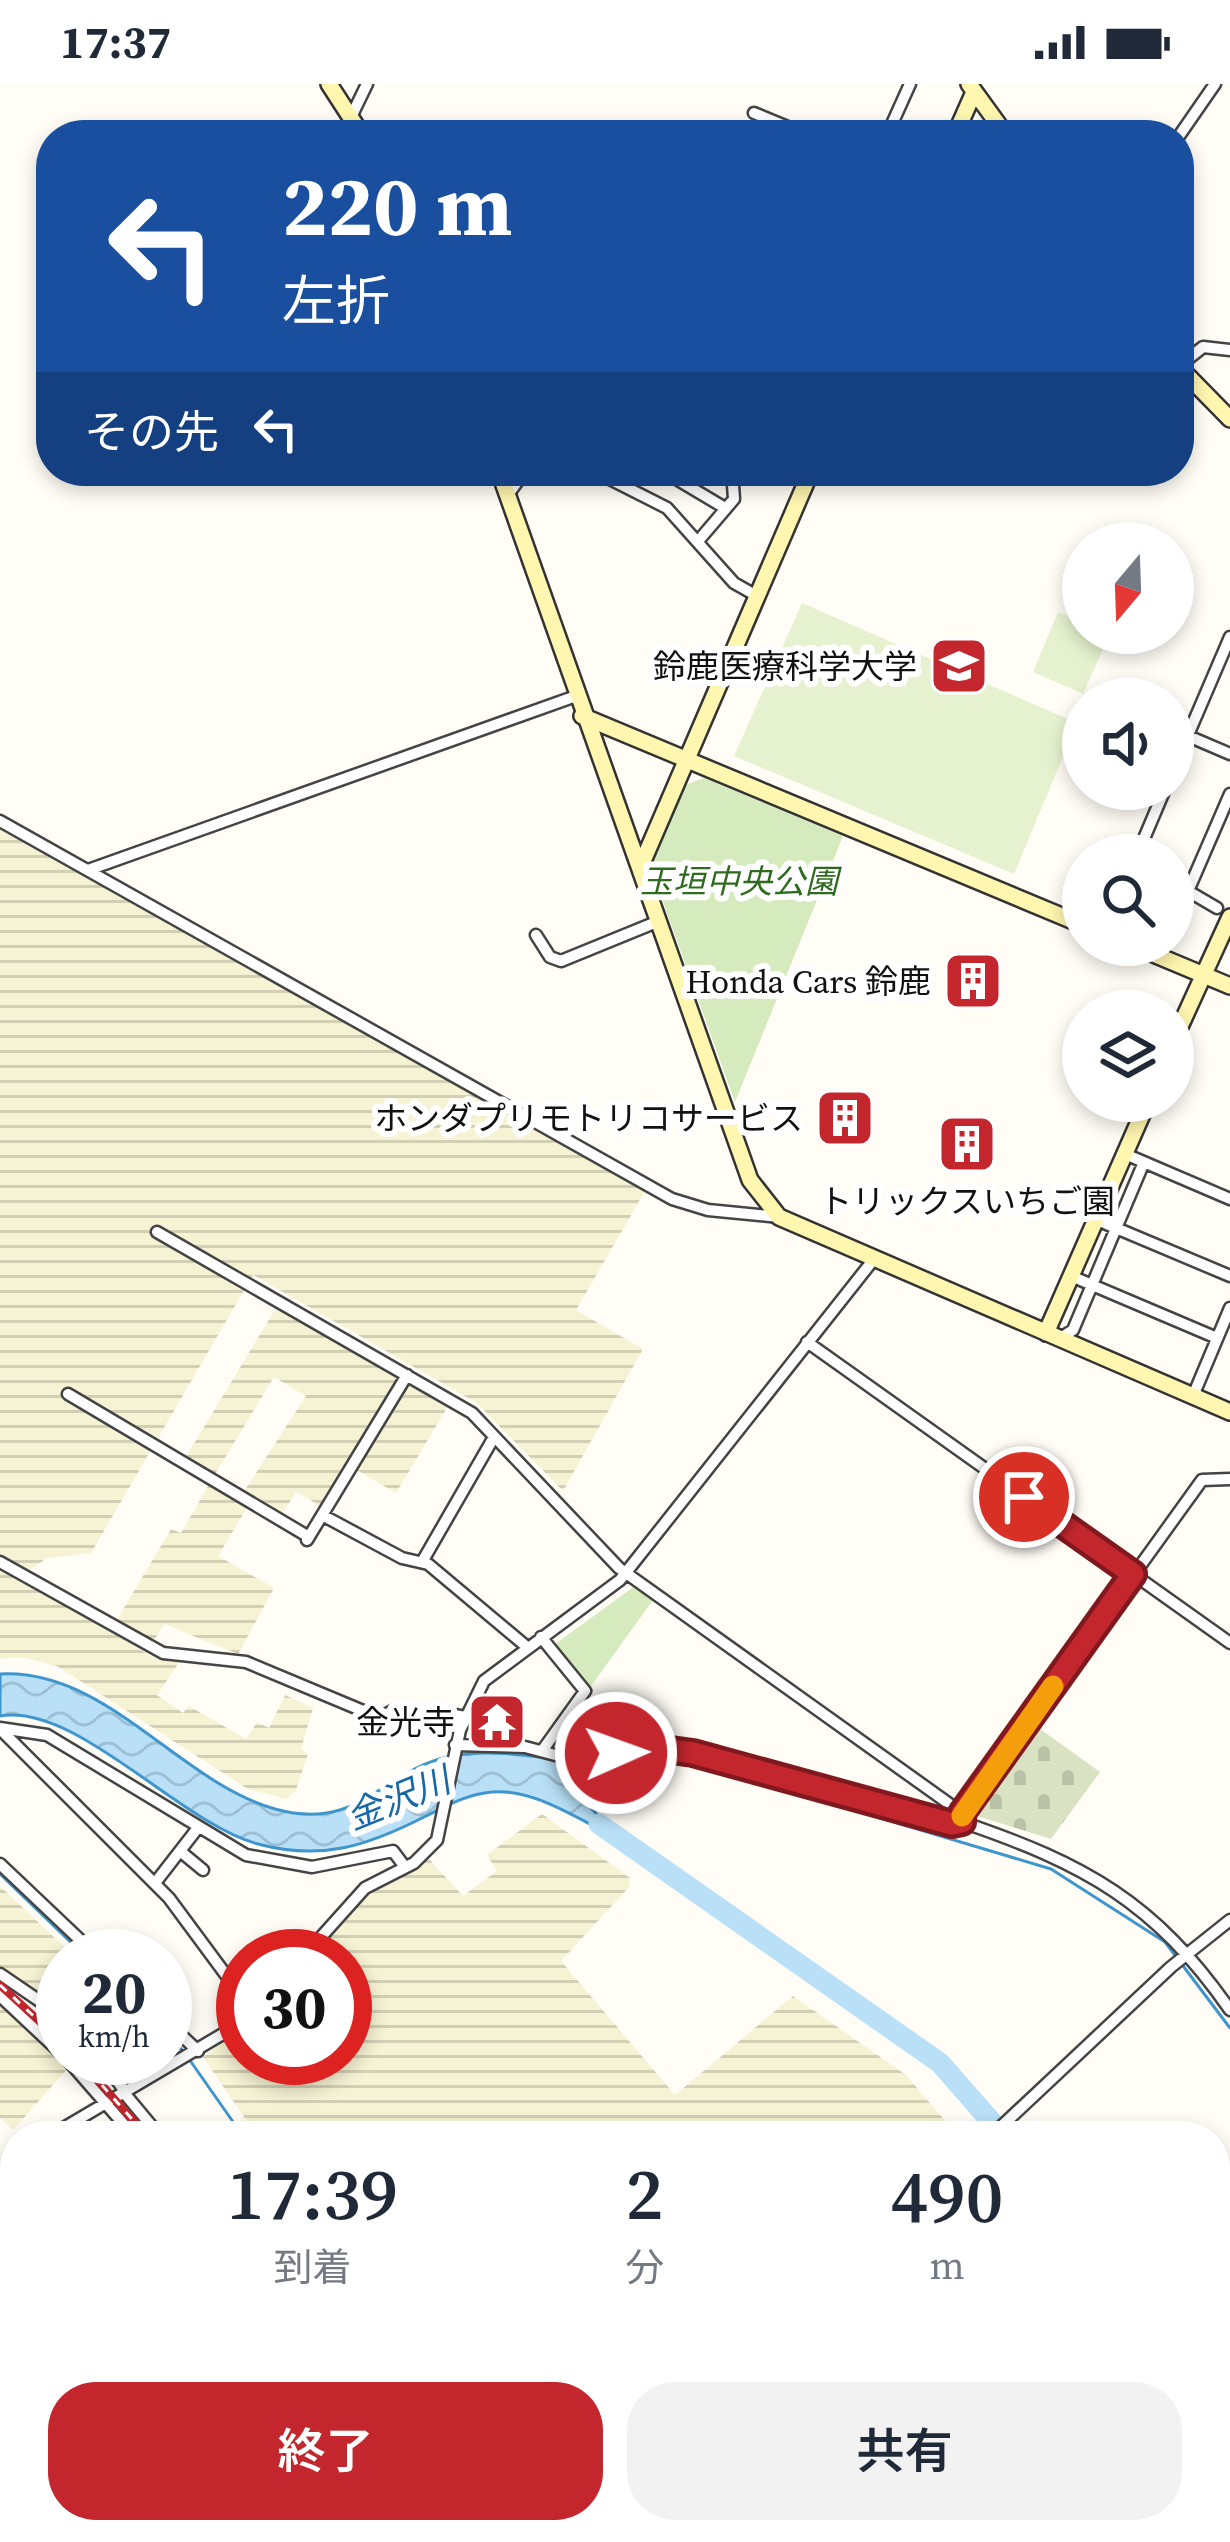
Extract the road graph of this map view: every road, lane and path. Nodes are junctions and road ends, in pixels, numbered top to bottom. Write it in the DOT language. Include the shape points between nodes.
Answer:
graph roads {
  1 [pos="329,84"];
  2 [pos="368,84"];
  3 [pos="910,84"];
  4 [pos="1215,84"];
  5 [pos="971,88"];
  6 [pos="754,113"];
  7 [pos="351,117"];
  8 [pos="353,120"];
  9 [pos="771,120"];
  10 [pos="894,120"];
  11 [pos="960,120"];
  12 [pos="995,120"];
  13 [pos="1190,120"];
  14 [pos="1230,350"];
  15 [pos="1194,354"];
  16 [pos="1194,382"];
  17 [pos="1230,419"];
  18 [pos="504,486"];
  19 [pos="515,486"];
  20 [pos="624,486"];
  21 [pos="688,486"];
  22 [pos="733,486"];
  23 [pos="805,486"];
  24 [pos="508,496"];
  25 [pos="725,508"];
  26 [pos="699,540"];
  27 [pos="757,596"];
  28 [pos="1230,637"];
  29 [pos="576,696"];
  30 [pos="583,716"];
  31 [pos="1194,722"];
  32 [pos="1194,739"];
  33 [pos="1230,754"];
  34 [pos="686,760"];
  35 [pos="1230,794"];
  36 [pos="0,821"];
  37 [pos="640,868"];
  38 [pos="88,870"];
  39 [pos="1194,877"];
  40 [pos="1194,895"];
  41 [pos="1223,912"];
  42 [pos="1062,916"];
  43 [pos="659,921"];
  44 [pos="536,934"];
  45 [pos="1183,966"];
  46 [pos="1202,974"];
  47 [pos="1230,986"];
  48 [pos="1194,993"];
  49 [pos="1139,1122"];
  50 [pos="1125,1154"];
  51 [pos="1144,1162"];
  52 [pos="1230,1199"];
  53 [pos="779,1217"];
  54 [pos="1097,1220"];
  55 [pos="1117,1228"];
  56 [pos="158,1232"];
  57 [pos="874,1259"];
  58 [pos="1070,1276"];
  59 [pos="1230,1276"];
  60 [pos="1092,1285"];
  61 [pos="1230,1308"];
  62 [pos="1053,1336"];
  63 [pos="1217,1338"];
  64 [pos="807,1342"];
  65 [pos="407,1375"];
  66 [pos="68,1394"];
  67 [pos="1192,1396"];
  68 [pos="1230,1412"];
  69 [pos="494,1437"];
  70 [pos="1230,1479"];
  71 [pos="322,1515"];
  72 [pos="0,1562"];
  73 [pos="422,1562"];
  74 [pos="626,1571"];
  75 [pos="1133,1574"];
  76 [pos="542,1637"];
  77 [pos="1230,1643"];
  78 [pos="527,1646"];
  79 [pos="464,1717"];
  80 [pos="0,1729"];
  81 [pos="455,1745"];
  82 [pos="542,1751"];
  83 [pos="962,1817"];
  84 [pos="197,1829"];
  85 [pos="180,1851"];
  86 [pos="0,1864"];
  87 [pos="405,1868"];
  88 [pos="203,1870"];
  89 [pos="155,1883"];
  90 [pos="1230,1920"];
  91 [pos="69,1929"];
  92 [pos="328,1929"];
  93 [pos="1190,1952"];
  94 [pos="216,1963"];
  95 [pos="0,1974"];
  96 [pos="0,1996"];
  97 [pos="36,1999"];
  98 [pos="1230,2010"];
  99 [pos="36,2030"];
  100 [pos="216,2040"];
  101 [pos="192,2056"];
  102 [pos="90,2085"];
  103 [pos="120,2085"];
  104 [pos="139,2085"];
  105 [pos="125,2093"];
  106 [pos="107,2104"];
  107 [pos="77,2121"];
  108 [pos="121,2121"];
  109 [pos="148,2121"];
  110 [pos="1012,2121"];
  1 -- 7 [label="street"];
  2 -- 7 [label="street"];
  3 -- 10 [label="street"];
  4 -- 13 [label="street"];
  5 -- 11 [label="street"];
  5 -- 12 [label="street"];
  6 -- 9 [label="street"];
  7 -- 8 [label="street"];
  14 -- 15 [label="street" via="1203,347"];
  16 -- 17 [label="street"];
  18 -- 24 [label="street"];
  19 -- 24 [label="street"];
  20 -- 26 [label="street" via="667,508"];
  21 -- 25 [label="street"];
  22 -- 25 [label="street"];
  23 -- 27 [label="street"];
  24 -- 29 [label="street"];
  25 -- 26 [label="street"];
  26 -- 27 [label="street" via="734,583"];
  27 -- 34 [label="street"];
  28 -- 31 [label="street"];
  29 -- 30 [label="street"];
  29 -- 38 [label="street"];
  30 -- 34 [label="street"];
  30 -- 37 [label="street"];
  32 -- 33 [label="street"];
  34 -- 37 [label="street"];
  34 -- 42 [label="street"];
  35 -- 39 [label="street"];
  36 -- 38 [label="street"];
  37 -- 43 [label="street"];
  38 -- 53 [label="street" via="672,1199"];
  40 -- 41 [label="street"];
  41 -- 46 [label="street"];
  43 -- 44 [label="street" via="561,962"];
  43 -- 53 [label="street" via="750,1180"];
  45 -- 46 [label="street"];
  46 -- 47 [label="street"];
  46 -- 48 [label="street"];
  49 -- 50 [label="street"];
  50 -- 51 [label="street"];
  50 -- 54 [label="street"];
  51 -- 52 [label="street"];
  51 -- 55 [label="street"];
  53 -- 57 [label="street"];
  54 -- 55 [label="street"];
  54 -- 58 [label="street"];
  55 -- 59 [label="street"];
  55 -- 60 [label="street"];
  56 -- 65 [label="street"];
  57 -- 62 [label="street"];
  57 -- 64 [label="street"];
  58 -- 60 [label="street"];
  58 -- 62 [label="street"];
  60 -- 62 [label="street" via="1073,1330"];
  60 -- 63 [label="street"];
  61 -- 63 [label="street"];
  62 -- 67 [label="street"];
  63 -- 67 [label="street"];
  64 -- 74 [label="street"];
  64 -- 75 [label="street"];
  65 -- 69 [label="street" via="472,1413"];
  65 -- 71 [label="street"];
  66 -- 71 [label="street" via="308,1538"];
  67 -- 68 [label="street"];
  69 -- 73 [label="street"];
  69 -- 74 [label="street"];
  70 -- 75 [label="street" via="1202,1480"];
  71 -- 73 [label="street"];
  72 -- 79 [label="street" via="163,1653 246,1662 380,1718 392,1711"];
  73 -- 78 [label="street"];
  74 -- 76 [label="street"];
  74 -- 83 [label="street"];
  75 -- 77 [label="street"];
  75 -- 83 [label="street"];
  76 -- 78 [label="street"];
  76 -- 82 [label="street" via="585,1691"];
  78 -- 79 [label="street" via="484,1681"];
  79 -- 81 [label="street"];
  80 -- 84 [label="street" via="47,1735"];
  80 -- 89 [label="street"];
  81 -- 82 [label="street"];
  81 -- 87 [label="street" via="432,1847"];
  82 -- 83 [label="street" via="693,1753 952,1824"];
  83 -- 93 [label="street" via="1069,1863"];
  84 -- 85 [label="street"];
  84 -- 87 [label="street" via="265,1860 312,1867 393,1851"];
  85 -- 88 [label="street"];
  85 -- 89 [label="street"];
  86 -- 91 [label="street"];
  87 -- 92 [label="street" via="365,1888"];
  89 -- 94 [label="street"];
  90 -- 93 [label="street"];
  93 -- 98 [label="street"];
  93 -- 110 [label="street"];
  95 -- 97 [label="street"];
  96 -- 99 [label="street"];
  100 -- 101 [label="street"];
  102 -- 106 [label="street"];
  103 -- 105 [label="street"];
  104 -- 105 [label="street"];
  105 -- 106 [label="street"];
  105 -- 109 [label="street"];
  106 -- 107 [label="street"];
  106 -- 108 [label="street"];
}
